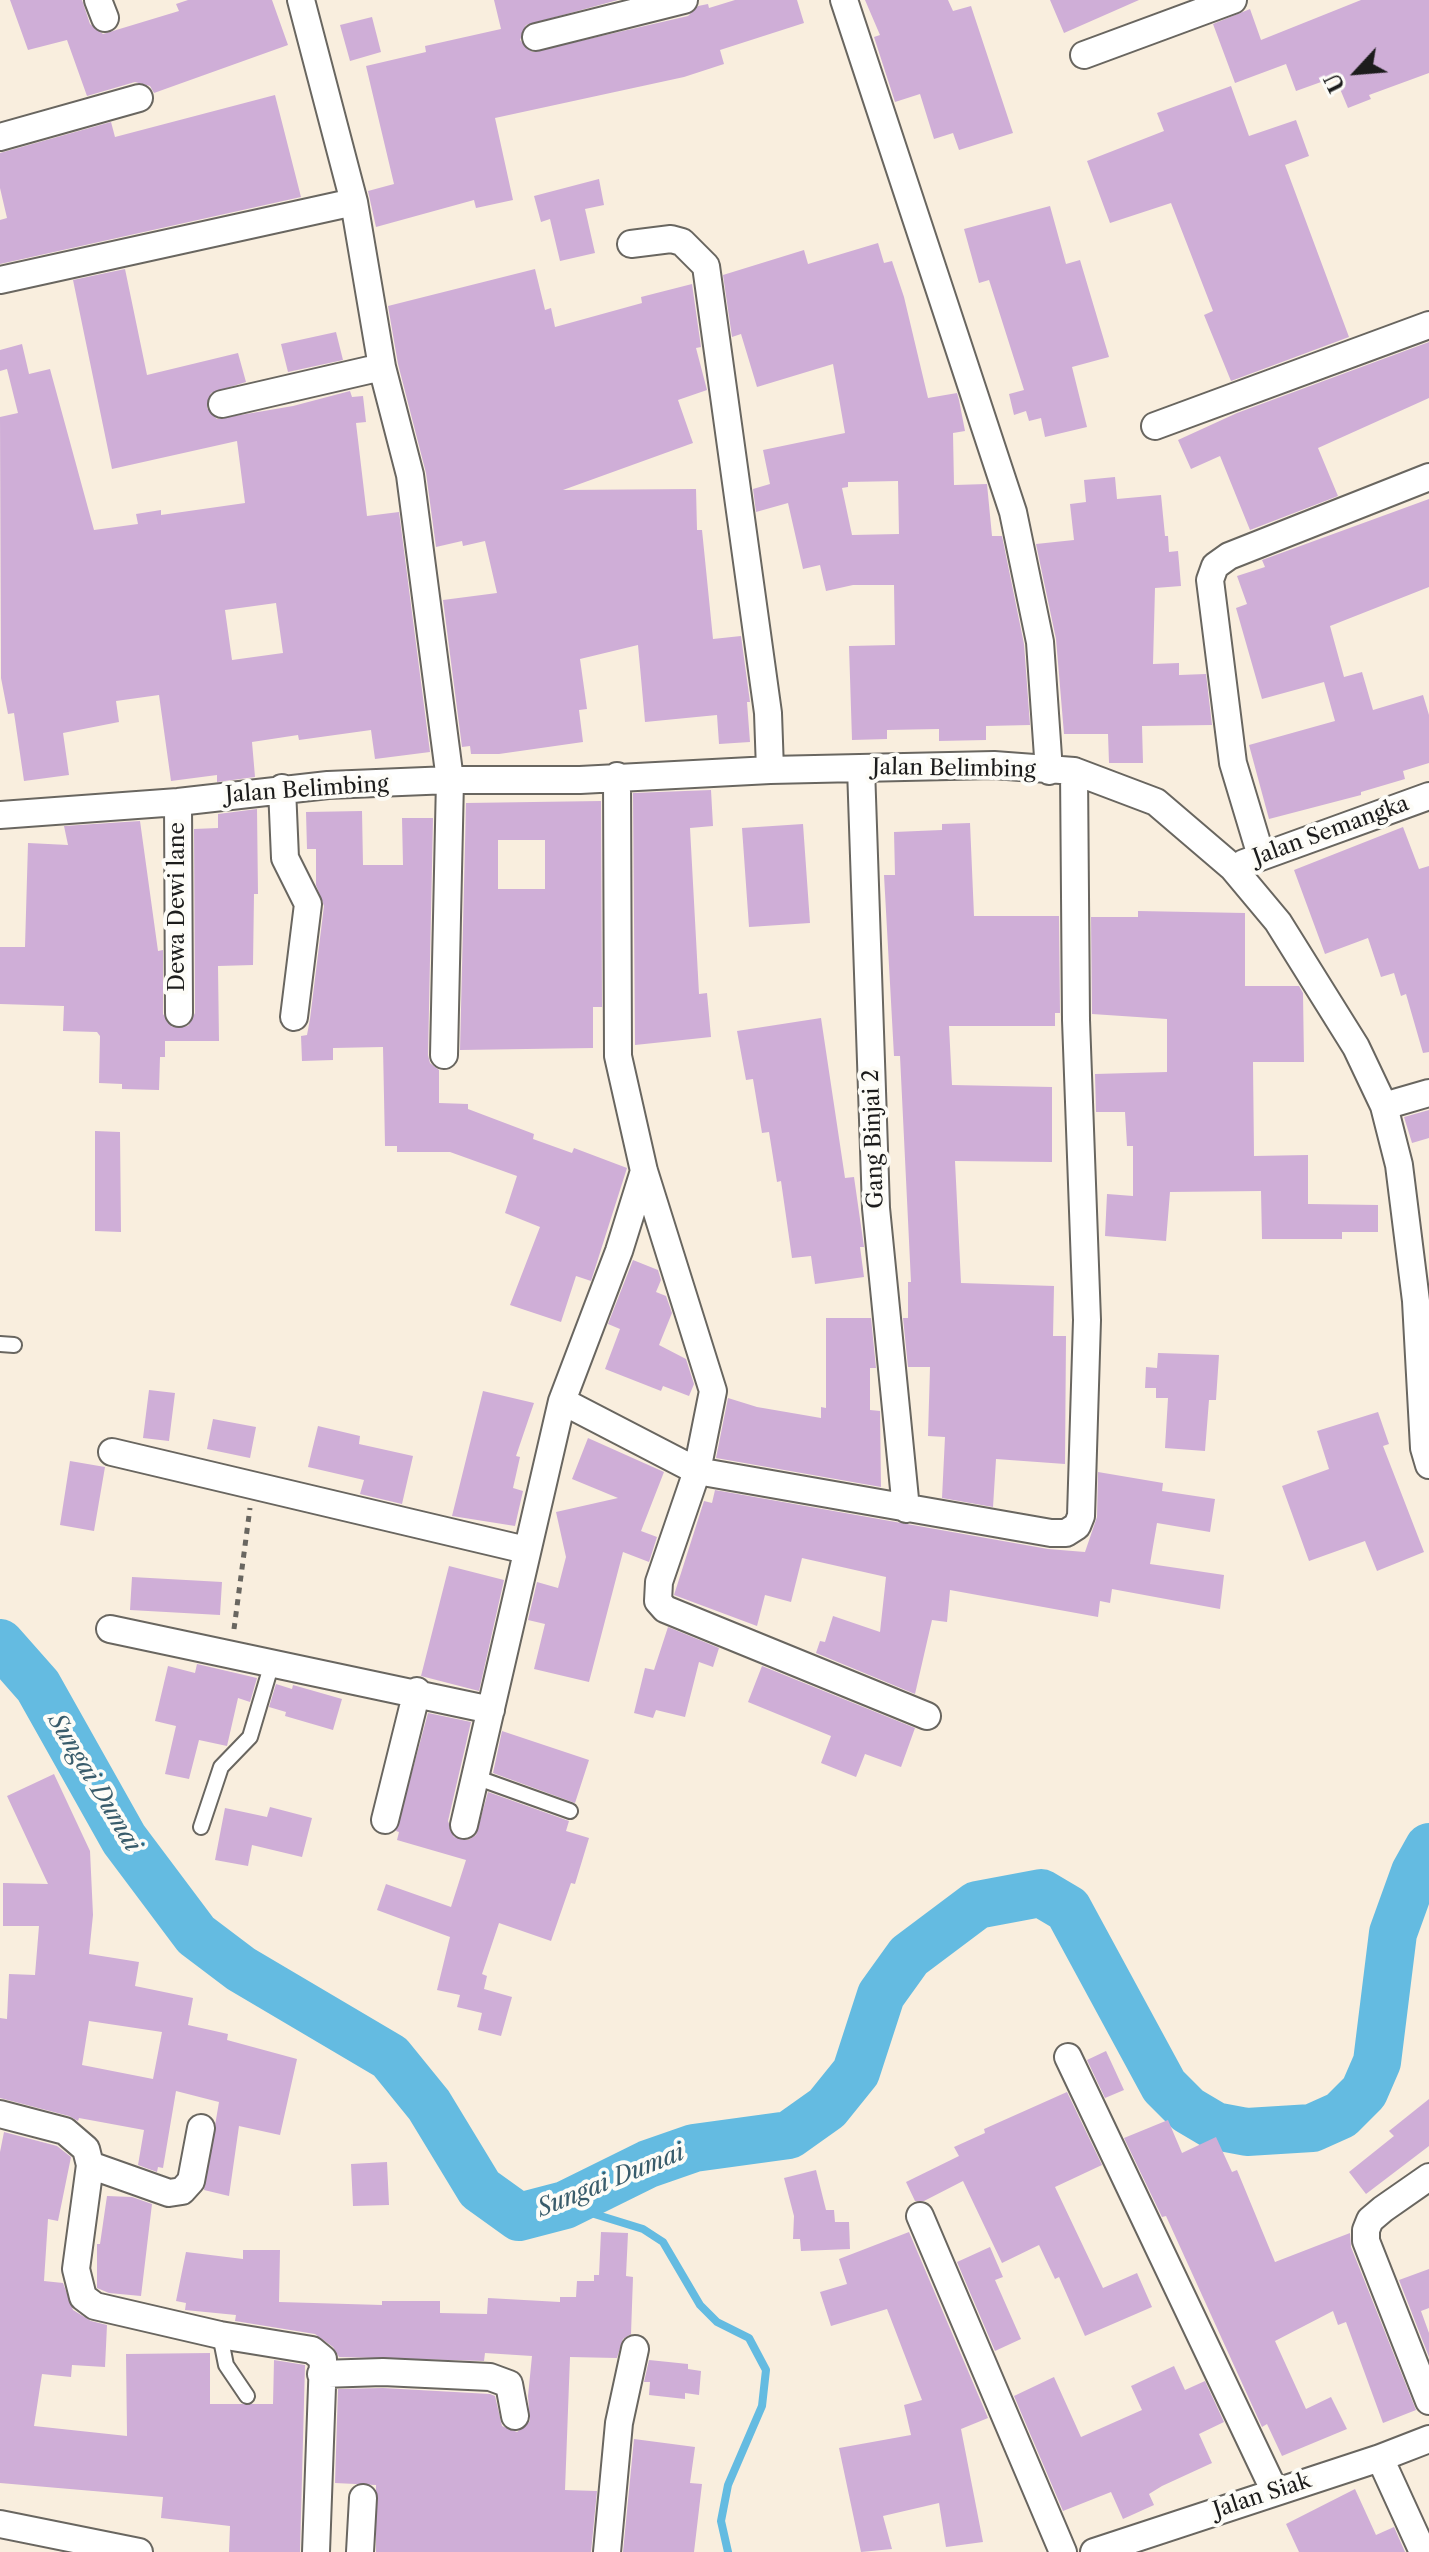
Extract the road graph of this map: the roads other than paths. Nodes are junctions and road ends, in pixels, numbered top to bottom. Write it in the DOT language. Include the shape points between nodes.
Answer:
graph roads {
  1 [pos="301,0"];
  2 [pos="684,0"];
  3 [pos="844,0"];
  4 [pos="1233,0"];
  5 [pos="536,37"];
  6 [pos="1084,55"];
  7 [pos="139,98"];
  8 [pos="0,137"];
  9 [pos="354,202"];
  10 [pos="631,244"];
  11 [pos="0,280"];
  12 [pos="1429,325"];
  13 [pos="382,367"];
  14 [pos="222,404"];
  15 [pos="1155,426"];
  16 [pos="1429,477"];
  17 [pos="861,768"];
  18 [pos="770,770"];
  19 [pos="1061,771"];
  20 [pos="617,776"];
  21 [pos="450,780"];
  22 [pos="282,788"];
  23 [pos="1429,796"];
  24 [pos="178,802"];
  25 [pos="0,815"];
  26 [pos="1261,856"];
  27 [pos="1232,867"];
  28 [pos="179,1013"];
  29 [pos="294,1017"];
  30 [pos="444,1055"];
  31 [pos="1429,1093"];
  32 [pos="1384,1106"];
  33 [pos="644,1171"];
  34 [pos="562,1401"];
  35 [pos="1426,1402"];
  36 [pos="112,1452"];
  37 [pos="1429,1465"];
  38 [pos="697,1471"];
  39 [pos="906,1509"];
  40 [pos="526,1550"];
  41 [pos="110,1629"];
  42 [pos="272,1663"];
  43 [pos="417,1691"];
  44 [pos="491,1710"];
  45 [pos="927,1716"];
  46 [pos="475,1777"];
  47 [pos="570,1811"];
  48 [pos="385,1820"];
  49 [pos="464,1825"];
  50 [pos="201,1827"];
  51 [pos="1068,2057"];
  52 [pos="0,2114"];
  53 [pos="201,2128"];
  54 [pos="90,2165"];
  55 [pos="1429,2177"];
  56 [pos="920,2216"];
  57 [pos="220,2335"];
  58 [pos="635,2349"];
  59 [pos="321,2374"];
  60 [pos="247,2396"];
  61 [pos="1429,2401"];
  62 [pos="515,2416"];
  63 [pos="1429,2439"];
  64 [pos="1380,2458"];
  65 [pos="1275,2492"];
  66 [pos="363,2498"];
  67 [pos="0,2524"];
  68 [pos="1136,2546"];
  69 [pos="139,2552"];
  70 [pos="316,2552"];
  71 [pos="360,2552"];
  72 [pos="607,2552"];
  73 [pos="1063,2552"];
  74 [pos="1094,2552"];
  75 [pos="1423,2552"];
  1 -- 9 [label="street"];
  2 -- 5 [label="street"];
  3 -- 19 [label="street" via="1013,512"];
  4 -- 6 [label="street"];
  7 -- 8 [label="street"];
  9 -- 11 [label="street"];
  9 -- 13 [label="street"];
  10 -- 18 [label="street" via="682,242 706,266 768,713"];
  12 -- 15 [label="street"];
  13 -- 14 [label="street"];
  13 -- 21 [label="street" via="410,475"];
  16 -- 26 [label="street" via="1215,566 1210,580 1233,763"];
  17 -- 18 [label="street, Jalan Belimbing"];
  17 -- 19 [label="street, Jalan Belimbing" via="994,765"];
  17 -- 39 [label="street, Gang Binjai 2" via="876,1208"];
  18 -- 20 [label="street, Jalan Belimbing"];
  19 -- 27 [label="street, Jalan Belimbing" via="1156,802"];
  19 -- 39 [label="street" via="1087,1320 1081,1516 1066,1533 1051,1533"];
  20 -- 21 [label="street, Jalan Belimbing"];
  20 -- 33 [label="street" via="617,1043"];
  21 -- 22 [label="street, Jalan Belimbing"];
  21 -- 30 [label="street"];
  22 -- 24 [label="street, Jalan Belimbing"];
  22 -- 29 [label="street" via="285,858 308,904"];
  23 -- 26 [label="street, Jalan Semangka"];
  24 -- 25 [label="street, Jalan Belimbing"];
  24 -- 28 [label="street, Dewa Dewi lane"];
  26 -- 27 [label="street, Jalan Semangka"];
  27 -- 32 [label="street, Jalan Belimbing" via="1278,922 1324,991"];
  31 -- 32 [label="street"];
  32 -- 35 [label="street, Jalan Belimbing" via="1399,1165"];
  33 -- 34 [label="street"];
  33 -- 38 [label="street" via="712,1384"];
  34 -- 38 [label="street"];
  34 -- 40 [label="street"];
  35 -- 37 [label="street, Jalan Belimbing" via="1424,1448"];
  36 -- 40 [label="street"];
  38 -- 39 [label="street"];
  38 -- 45 [label="street" via="657,1591 663,1607"];
  40 -- 44 [label="street"];
  41 -- 42 [label="street"];
  42 -- 43 [label="street"];
  42 -- 50 [label="lane" via="250,1737 221,1767"];
  43 -- 44 [label="street"];
  43 -- 48 [label="street"];
  44 -- 46 [label="street"];
  46 -- 47 [label="lane"];
  46 -- 49 [label="street"];
  51 -- 65 [label="street"];
  52 -- 54 [label="street" via="65,2131 78,2139"];
  53 -- 54 [label="street" via="191,2181 182,2191 169,2193"];
  54 -- 57 [label="street" via="76,2269 83,2297 95,2306"];
  55 -- 61 [label="street" via="1370,2220 1366,2241"];
  56 -- 73 [label="street"];
  57 -- 59 [label="street" via="312,2350 323,2359"];
  57 -- 60 [label="lane" via="226,2365"];
  58 -- 72 [label="street" via="619,2423"];
  59 -- 62 [label="street" via="490,2377 509,2384"];
  59 -- 70 [label="street"];
  63 -- 64 [label="street, Jalan Siak"];
  64 -- 65 [label="street, Jalan Siak"];
  64 -- 75 [label="street"];
  65 -- 68 [label="street, Jalan Siak"];
  66 -- 71 [label="street"];
  67 -- 69 [label="street"];
  68 -- 74 [label="street, Jalan Siak"];
}
